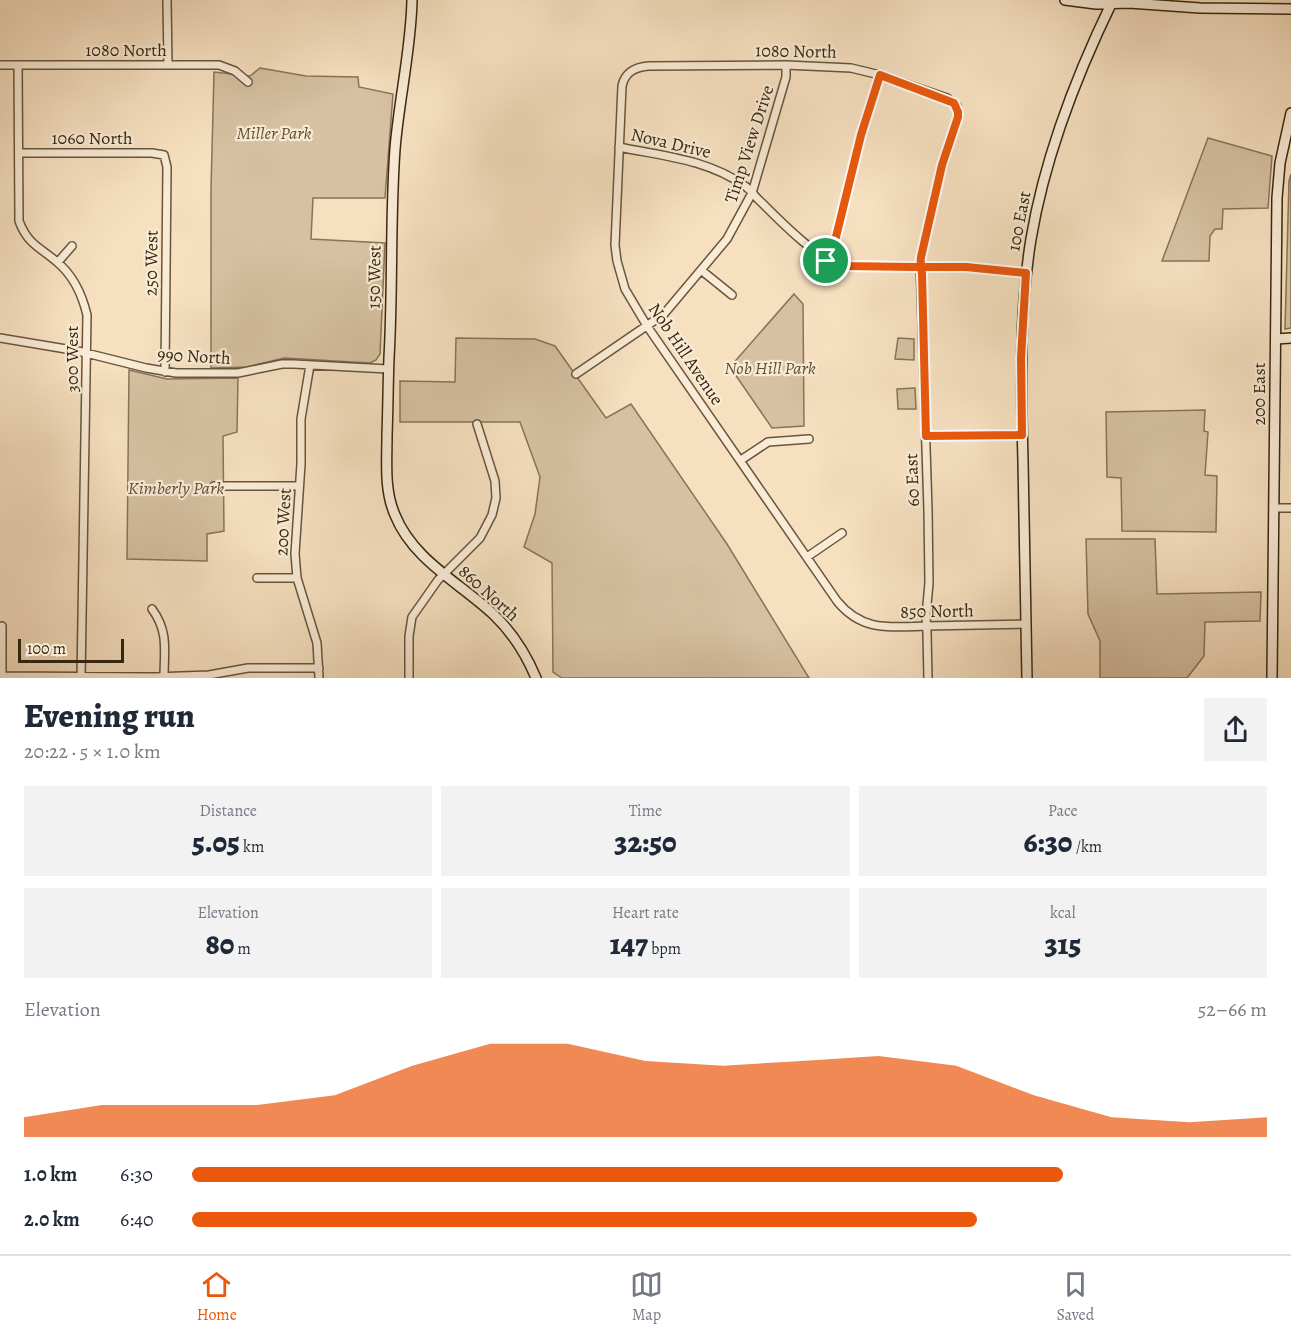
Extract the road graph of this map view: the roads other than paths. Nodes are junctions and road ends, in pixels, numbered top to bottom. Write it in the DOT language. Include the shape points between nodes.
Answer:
graph roads {
  1 [pos="166,0"];
  2 [pos="412,0"];
  3 [pos="1065,0"];
  4 [pos="1113,2"];
  5 [pos="1270,4"];
  6 [pos="1291,9"];
  7 [pos="0,65"];
  8 [pos="18,65"];
  9 [pos="168,65"];
  10 [pos="786,65"];
  11 [pos="629,72"];
  12 [pos="880,75"];
  13 [pos="248,82"];
  14 [pos="957,106"];
  15 [pos="1291,113"];
  16 [pos="619,147"];
  17 [pos="19,153"];
  18 [pos="164,155"];
  19 [pos="752,193"];
  20 [pos="72,246"];
  21 [pos="826,261"];
  22 [pos="58,262"];
  23 [pos="921,267"];
  24 [pos="701,270"];
  25 [pos="1026,273"];
  26 [pos="732,295"];
  27 [pos="647,326"];
  28 [pos="0,338"];
  29 [pos="1291,338"];
  30 [pos="1276,339"];
  31 [pos="87,353"];
  32 [pos="310,365"];
  33 [pos="388,369"];
  34 [pos="165,372"];
  35 [pos="576,374"];
  36 [pos="477,424"];
  37 [pos="1022,435"];
  38 [pos="926,436"];
  39 [pos="809,439"];
  40 [pos="741,460"];
  41 [pos="214,486"];
  42 [pos="299,486"];
  43 [pos="1275,508"];
  44 [pos="1291,508"];
  45 [pos="842,533"];
  46 [pos="416,548"];
  47 [pos="807,557"];
  48 [pos="444,575"];
  49 [pos="257,578"];
  50 [pos="297,578"];
  51 [pos="152,609"];
  52 [pos="850,615"];
  53 [pos="1026,624"];
  54 [pos="2,626"];
  55 [pos="926,626"];
  56 [pos="319,668"];
  57 [pos="1,676"];
  58 [pos="81,677"];
  59 [pos="164,677"];
  60 [pos="319,678"];
  61 [pos="409,678"];
  62 [pos="536,678"];
  63 [pos="928,678"];
  64 [pos="1027,678"];
  65 [pos="1272,678"];
  1 -- 9 [label="street"];
  2 -- 33 [label="street, 150 West" via="395,150"];
  3 -- 4 [label="street"];
  4 -- 5 [label="street" via="1200,8"];
  4 -- 25 [label="street, 100 East" via="1072,91 1054,145 1037,207"];
  5 -- 6 [label="street"];
  7 -- 8 [label="street, 1080 North"];
  8 -- 9 [label="street, 1080 North"];
  8 -- 17 [label="street, 300 West"];
  9 -- 13 [label="street, 1080 North" via="219,65"];
  10 -- 11 [label="street, 1080 North" via="640,66"];
  10 -- 12 [label="street, 1080 North" via="851,68"];
  10 -- 19 [label="street, Timp View Drive" via="786,77"];
  11 -- 16 [label="street, Nob Hill Avenue" via="622,86"];
  12 -- 14 [label="street, 1080 North" via="947,98"];
  12 -- 21 [label="street" via="833,249"];
  14 -- 23 [label="street, 60 East" via="958,117 942,165"];
  15 -- 30 [label="street, 200 East" via="1278,177"];
  16 -- 19 [label="street, Nova Drive" via="713,167"];
  16 -- 27 [label="street, Nob Hill Avenue" via="614,234 617,261 626,289"];
  17 -- 18 [label="street, 1060 North"];
  17 -- 22 [label="street, 300 West" via="19,221 28,240"];
  18 -- 34 [label="street, 250 West"];
  19 -- 21 [label="street, Nova Drive"];
  19 -- 24 [label="street, Timp View Drive" via="733,230"];
  20 -- 22 [label="street"];
  21 -- 23 [label="street" via="843,266"];
  22 -- 31 [label="street, 300 West" via="73,279 84,304"];
  23 -- 25 [label="street"];
  23 -- 38 [label="street, 60 East"];
  24 -- 26 [label="street"];
  24 -- 27 [label="street, Timp View Drive" via="669,309"];
  25 -- 37 [label="street, 100 East" via="1021,346"];
  27 -- 35 [label="street, Timp View Drive"];
  27 -- 40 [label="street, Nob Hill Avenue"];
  28 -- 31 [label="street, 990 North"];
  29 -- 30 [label="street"];
  30 -- 43 [label="street, 200 East"];
  31 -- 34 [label="street, 990 North"];
  31 -- 58 [label="street, 300 West"];
  32 -- 33 [label="street, 990 North"];
  32 -- 34 [label="street, 990 North" via="282,364 238,374"];
  32 -- 42 [label="street, 200 West" via="301,419"];
  33 -- 46 [label="street, 150 West" via="388,491 400,526"];
  36 -- 48 [label="street" via="495,481 494,507 485,531"];
  37 -- 38 [label="street"];
  37 -- 53 [label="street, 100 East"];
  38 -- 55 [label="street, 60 East"];
  39 -- 40 [label="street" via="768,442"];
  40 -- 47 [label="street, Nob Hill Avenue"];
  41 -- 42 [label="street"];
  42 -- 50 [label="street, 200 West"];
  43 -- 44 [label="street"];
  43 -- 65 [label="street, 200 East"];
  45 -- 47 [label="street"];
  46 -- 48 [label="street, 860 North"];
  47 -- 52 [label="street, Nob Hill Avenue"];
  48 -- 61 [label="street" via="411,617"];
  48 -- 62 [label="street, 860 North" via="508,629"];
  49 -- 50 [label="street"];
  50 -- 56 [label="street, 200 West" via="315,634"];
  51 -- 59 [label="street" via="164,631"];
  52 -- 55 [label="street, 850 North" via="874,626"];
  53 -- 55 [label="street, 850 North"];
  53 -- 64 [label="street, 100 East"];
  54 -- 57 [label="street"];
  55 -- 63 [label="street, 60 East"];
  56 -- 59 [label="street" via="248,668"];
  56 -- 60 [label="street, 200 West"];
  57 -- 58 [label="street"];
  58 -- 59 [label="street"];
}
